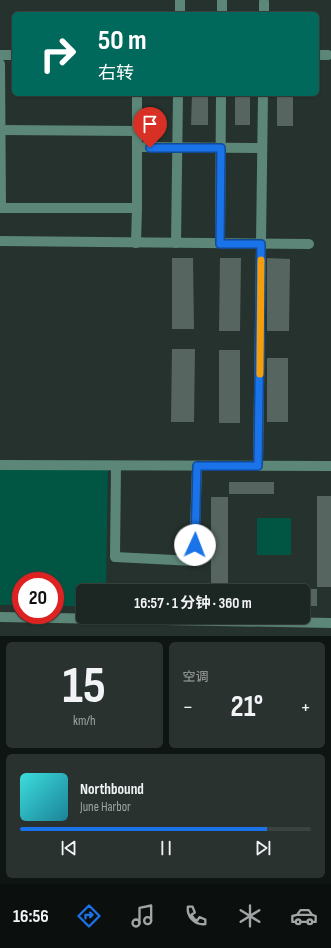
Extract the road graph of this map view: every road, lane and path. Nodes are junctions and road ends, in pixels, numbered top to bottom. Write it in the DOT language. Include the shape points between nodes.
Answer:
graph roads {
  1 [pos="180,0"];
  2 [pos="222,1"];
  3 [pos="264,2"];
  4 [pos="180,12"];
  5 [pos="222,12"];
  6 [pos="264,12"];
  7 [pos="0,55"];
  8 [pos="12,55"];
  9 [pos="319,55"];
  10 [pos="328,55"];
  11 [pos="0,64"];
  12 [pos="137,96"];
  13 [pos="178,96"];
  14 [pos="221,96"];
  15 [pos="263,96"];
  16 [pos="0,130"];
  17 [pos="137,131"];
  18 [pos="137,147"];
  19 [pos="178,148"];
  20 [pos="221,148"];
  21 [pos="262,148"];
  22 [pos="137,208"];
  23 [pos="0,241"];
  24 [pos="136,243"];
  25 [pos="176,243"];
  26 [pos="220,244"];
  27 [pos="261,244"];
  28 [pos="308,244"];
  29 [pos="0,465"];
  30 [pos="116,466"];
  31 [pos="197,466"];
  32 [pos="258,466"];
  33 [pos="331,466"];
  34 [pos="0,617"];
  35 [pos="331,623"];
  1 -- 4 [label="lane"];
  2 -- 5 [label="lane"];
  3 -- 6 [label="lane"];
  7 -- 8 [label="lane"];
  9 -- 10 [label="lane"];
  11 -- 16 [label="lane"];
  12 -- 17 [label="lane"];
  13 -- 19 [label="lane"];
  14 -- 20 [label="lane"];
  15 -- 21 [label="lane"];
  16 -- 17 [label="lane"];
  16 -- 22 [label="lane" via="1,208"];
  17 -- 18 [label="lane"];
  18 -- 19 [label="lane"];
  18 -- 22 [label="lane"];
  19 -- 20 [label="lane"];
  19 -- 25 [label="lane"];
  20 -- 21 [label="lane"];
  20 -- 26 [label="lane"];
  21 -- 27 [label="lane"];
  22 -- 24 [label="lane"];
  23 -- 24 [label="lane"];
  24 -- 25 [label="lane"];
  25 -- 26 [label="lane"];
  26 -- 27 [label="lane"];
  27 -- 28 [label="lane"];
  27 -- 32 [label="lane"];
  29 -- 30 [label="lane"];
  30 -- 31 [label="lane"];
  30 -- 31 [label="lane" via="115,557 194,561"];
  31 -- 32 [label="lane"];
  32 -- 33 [label="lane"];
  34 -- 35 [label="lane"];
}
